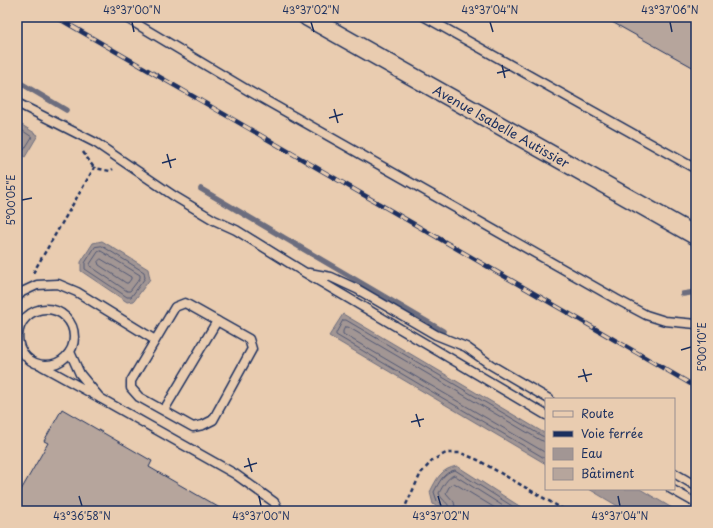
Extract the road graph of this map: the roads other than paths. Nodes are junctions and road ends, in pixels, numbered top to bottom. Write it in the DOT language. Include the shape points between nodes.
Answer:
graph roads {
  1 [pos="125,17"];
  2 [pos="306,17"];
  3 [pos="425,17"];
  4 [pos="17,103"];
  5 [pos="696,169"];
  6 [pos="696,236"];
  7 [pos="304,272"];
  8 [pos="19,295"];
  9 [pos="217,321"];
  10 [pos="696,324"];
  11 [pos="155,340"];
  12 [pos="18,346"];
  13 [pos="70,352"];
  14 [pos="42,366"];
  15 [pos="100,398"];
  16 [pos="547,398"];
  17 [pos="164,410"];
  18 [pos="545,414"];
  19 [pos="675,474"];
  20 [pos="696,486"];
  21 [pos="674,490"];
  22 [pos="696,503"];
  23 [pos="279,511"];
  1 -- 10 [label="lane" via="249,91 646,315 666,321"];
  2 -- 6 [label="street, Avenue Isabelle Autissier"];
  3 -- 5 [label="lane"];
  4 -- 7 [label="lane" via="96,144 174,196"];
  7 -- 16 [label="lane" via="331,277 357,289 436,335 466,346 491,365"];
  7 -- 18 [label="lane"];
  8 -- 11 [label="lane" via="37,285 58,284 77,292"];
  9 -- 11 [label="lane" via="185,303 175,307"];
  9 -- 17 [label="lane"];
  9 -- 17 [label="lane" via="249,338 252,349 213,420 193,427"];
  11 -- 17 [label="lane" via="130,381 131,388 139,397"];
  12 -- 13 [label="lane" via="18,329 27,316 41,309 57,311 69,321 74,337"];
  12 -- 14 [label="lane" via="27,359"];
  13 -- 14 [label="lane" via="58,363"];
  13 -- 15 [label="lane" via="80,374"];
  14 -- 15 [label="lane"];
  15 -- 23 [label="lane" via="235,474 274,502"];
  19 -- 20 [label="lane"];
  21 -- 22 [label="lane"];
}
